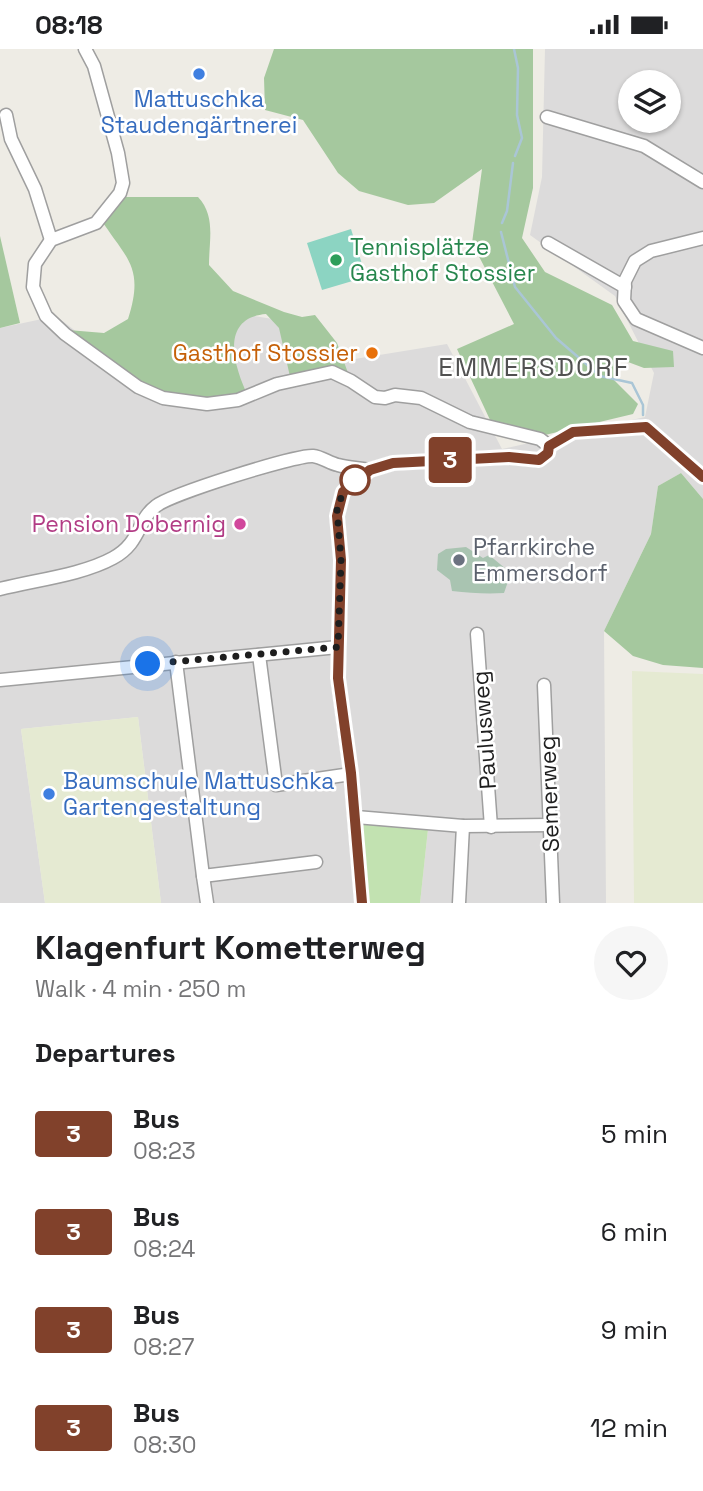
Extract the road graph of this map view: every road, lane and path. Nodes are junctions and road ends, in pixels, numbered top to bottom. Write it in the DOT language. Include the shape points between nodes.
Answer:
graph roads {
  1 [pos="85,49"];
  2 [pos="6,115"];
  3 [pos="547,117"];
  4 [pos="703,182"];
  5 [pos="703,238"];
  6 [pos="51,240"];
  7 [pos="548,243"];
  8 [pos="625,287"];
  9 [pos="703,348"];
  10 [pos="549,446"];
  11 [pos="339,465"];
  12 [pos="370,470"];
  13 [pos="703,477"];
  14 [pos="343,492"];
  15 [pos="0,589"];
  16 [pos="477,634"];
  17 [pos="338,647"];
  18 [pos="258,655"];
  19 [pos="176,662"];
  20 [pos="0,680"];
  21 [pos="544,685"];
  22 [pos="351,773"];
  23 [pos="356,817"];
  24 [pos="551,825"];
  25 [pos="463,826"];
  26 [pos="491,827"];
  27 [pos="316,862"];
  28 [pos="203,876"];
  29 [pos="207,903"];
  30 [pos="362,903"];
  31 [pos="459,903"];
  32 [pos="553,903"];
  1 -- 6 [label="street" via="94,66 123,183 96,223"];
  2 -- 6 [label="street"];
  3 -- 4 [label="street" via="644,146"];
  5 -- 8 [label="street" via="651,251 635,261"];
  6 -- 10 [label="street" via="35,264 33,287 46,316 100,361 163,398 206,404 238,400 277,384 332,372 375,397 421,398 470,422 545,440"];
  7 -- 8 [label="street"];
  8 -- 9 [label="street" via="624,301 636,319"];
  10 -- 12 [label="street" via="539,460 406,462"];
  10 -- 13 [label="street" via="573,432 646,427"];
  11 -- 12 [label="street"];
  11 -- 14 [label="street"];
  11 -- 15 [label="street" via="302,457 206,485 152,508 135,539 110,559"];
  12 -- 14 [label="street"];
  14 -- 17 [label="street" via="337,516 341,560"];
  16 -- 26 [label="street, Paulusweg"];
  17 -- 18 [label="street"];
  17 -- 22 [label="street"];
  18 -- 19 [label="street"];
  18 -- 22 [label="street" via="276,785"];
  19 -- 20 [label="street"];
  19 -- 28 [label="street"];
  21 -- 24 [label="street, Semerweg"];
  22 -- 23 [label="street"];
  23 -- 25 [label="street"];
  23 -- 30 [label="street"];
  24 -- 26 [label="street"];
  24 -- 32 [label="street, Semerweg"];
  25 -- 26 [label="street"];
  25 -- 31 [label="street"];
  27 -- 28 [label="street"];
  28 -- 29 [label="street"];
}
